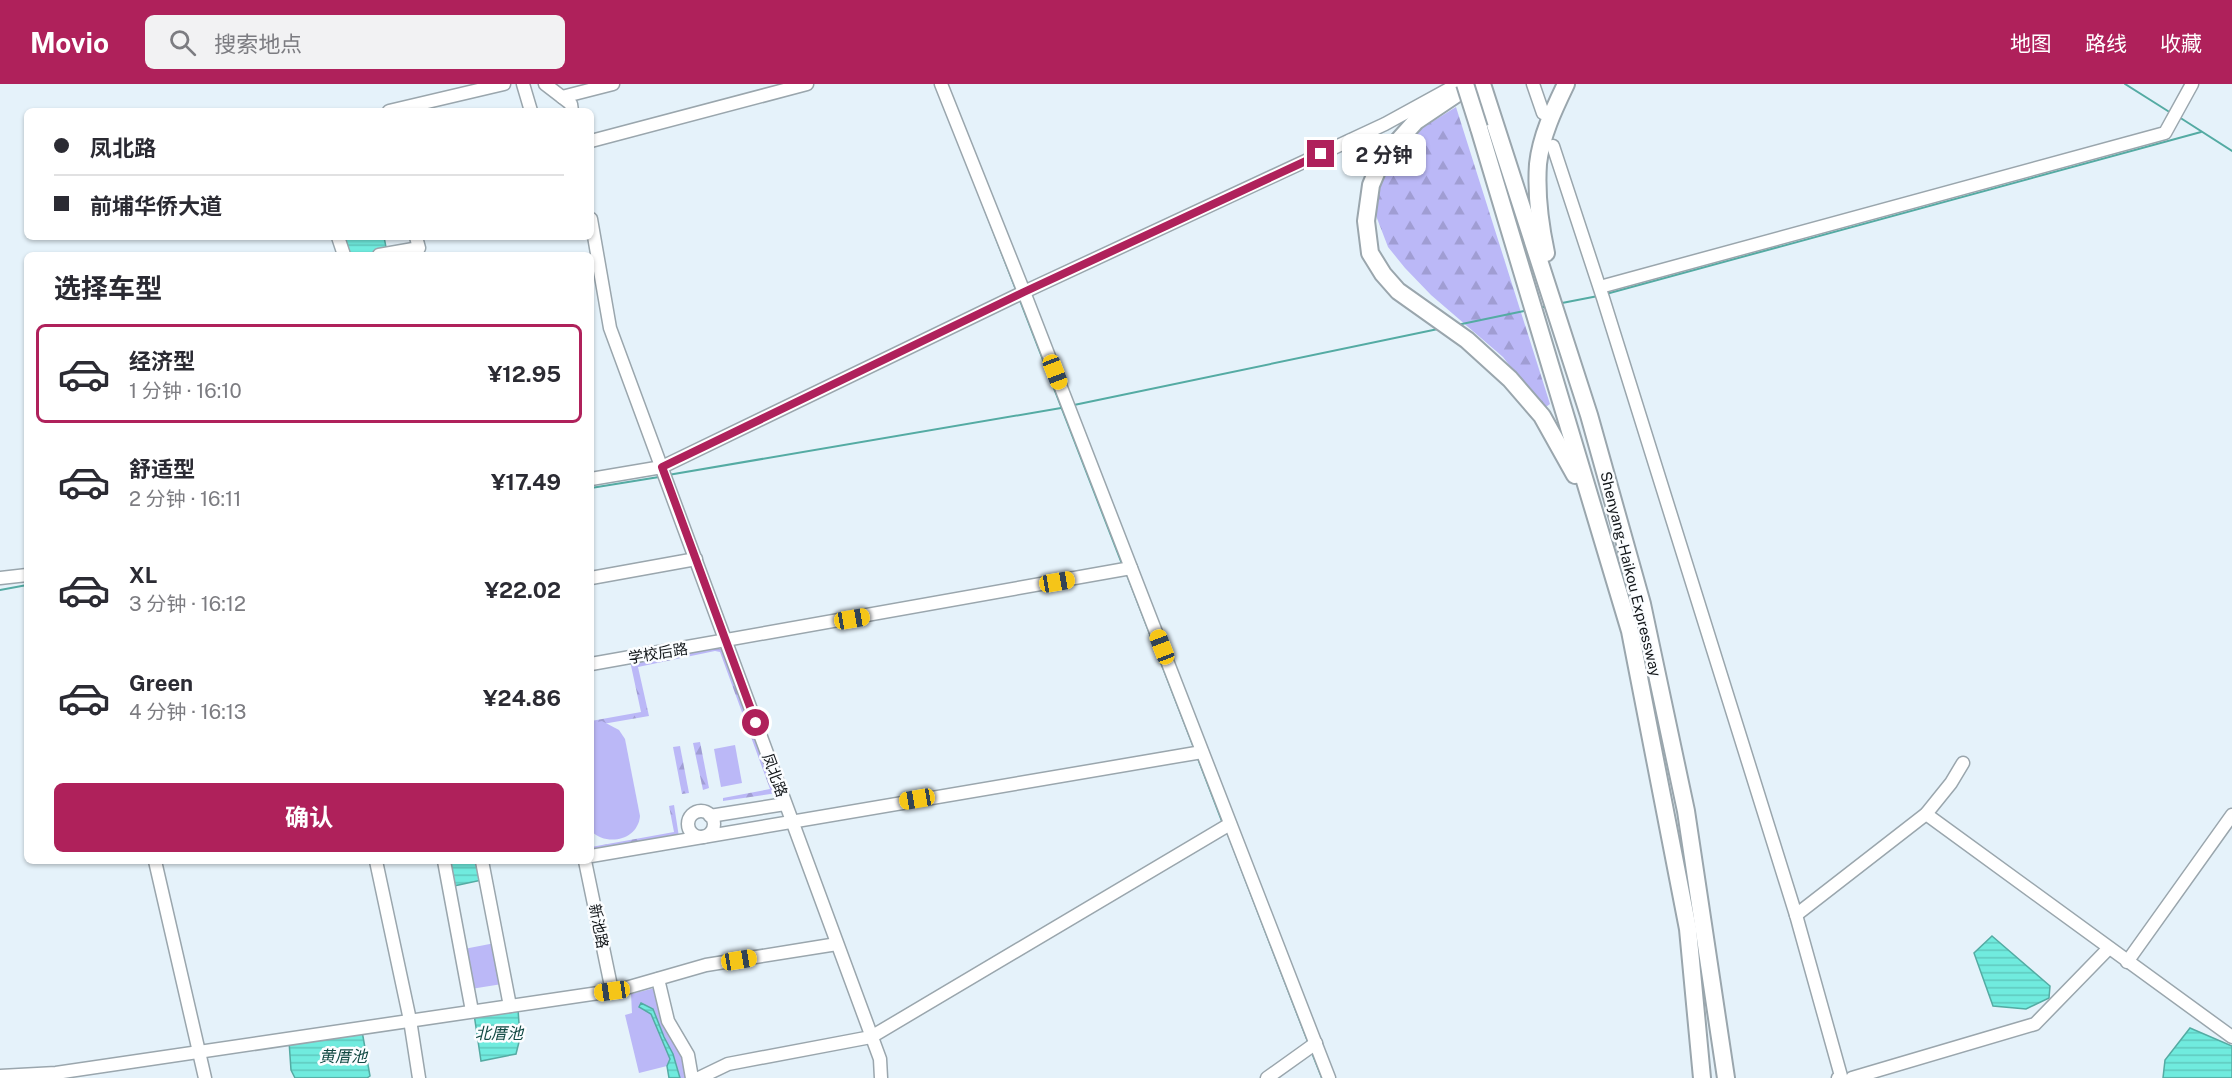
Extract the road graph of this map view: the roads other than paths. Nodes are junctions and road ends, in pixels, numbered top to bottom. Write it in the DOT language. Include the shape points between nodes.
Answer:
graph roads {
  1 [pos="504,84"];
  2 [pos="523,84"];
  3 [pos="545,84"];
  4 [pos="613,84"];
  5 [pos="807,84"];
  6 [pos="941,84"];
  7 [pos="1458,84"];
  8 [pos="1465,84"];
  9 [pos="1471,84"];
  10 [pos="1482,84"];
  11 [pos="1533,84"];
  12 [pos="1566,84"];
  13 [pos="2192,84"];
  14 [pos="769,89"];
  15 [pos="562,97"];
  16 [pos="401,108"];
  17 [pos="530,108"];
  18 [pos="572,108"];
  19 [pos="1543,113"];
  20 [pos="1486,126"];
  21 [pos="594,140"];
  22 [pos="1553,146"];
  23 [pos="594,236"];
  24 [pos="417,240"];
  25 [pos="396,252"];
  26 [pos="1602,292"];
  27 [pos="1020,294"];
  28 [pos="1570,356"];
  29 [pos="664,473"];
  30 [pos="594,479"];
  31 [pos="1596,517"];
  32 [pos="696,559"];
  33 [pos="1127,569"];
  34 [pos="24,575"];
  35 [pos="594,577"];
  36 [pos="0,578"];
  37 [pos="726,641"];
  38 [pos="594,663"];
  39 [pos="1198,752"];
  40 [pos="1963,764"];
  41 [pos="786,804"];
  42 [pos="1926,814"];
  43 [pos="2232,814"];
  44 [pos="710,816"];
  45 [pos="792,820"];
  46 [pos="1227,826"];
  47 [pos="704,837"];
  48 [pos="594,855"];
  49 [pos="156,864"];
  50 [pos="377,864"];
  51 [pos="445,864"];
  52 [pos="483,864"];
  53 [pos="586,864"];
  54 [pos="1796,915"];
  55 [pos="837,944"];
  56 [pos="2109,948"];
  57 [pos="2127,962"];
  58 [pos="658,979"];
  59 [pos="612,991"];
  60 [pos="510,1006"];
  61 [pos="472,1011"];
  62 [pos="410,1020"];
  63 [pos="871,1037"];
  64 [pos="2232,1037"];
  65 [pos="1312,1046"];
  66 [pos="200,1051"];
  67 [pos="0,1076"];
  68 [pos="1843,1077"];
  69 [pos="205,1078"];
  70 [pos="419,1078"];
  71 [pos="692,1078"];
  72 [pos="699,1078"];
  73 [pos="882,1078"];
  74 [pos="1267,1078"];
  75 [pos="1329,1078"];
  76 [pos="1702,1078"];
  77 [pos="1726,1078"];
  1 -- 16 [label="street"];
  2 -- 17 [label="street"];
  3 -- 15 [label="street"];
  4 -- 15 [label="street"];
  5 -- 14 [label="street"];
  6 -- 27 [label="street"];
  7 -- 27 [label="street" via="1385,124"];
  8 -- 20 [label="highway, Shenyang-Haikou Expressway, bridge"];
  9 -- 31 [label="highway" via="1416,121 1382,159 1371,185 1366,221 1370,253 1398,291 1467,340 1510,379 1542,416"];
  10 -- 20 [label="highway, Shenyang-Haikou Expressway"];
  11 -- 19 [label="street"];
  12 -- 28 [label="highway" via="1552,114 1538,163 1540,226"];
  13 -- 26 [label="street" via="2165,133"];
  14 -- 21 [label="street"];
  15 -- 18 [label="street"];
  20 -- 28 [label="highway, Shenyang-Haikou Expressway"];
  20 -- 31 [label="highway, Shenyang-Haikou Expressway"];
  22 -- 26 [label="street"];
  23 -- 29 [label="street, 凤北路" via="610,328"];
  24 -- 25 [label="street" via="419,248"];
  26 -- 54 [label="street"];
  27 -- 29 [label="street"];
  27 -- 33 [label="street"];
  28 -- 77 [label="highway, Shenyang-Haikou Expressway" via="1642,604 1686,811"];
  29 -- 30 [label="street"];
  29 -- 32 [label="street, 凤北路"];
  31 -- 76 [label="highway, Shenyang-Haikou Expressway" via="1630,631 1688,929"];
  32 -- 35 [label="street"];
  32 -- 37 [label="street, 凤北路"];
  33 -- 37 [label="street, 学校后路"];
  33 -- 39 [label="street"];
  34 -- 36 [label="street"];
  37 -- 38 [label="street, 学校后路"];
  37 -- 41 [label="street, 凤北路"];
  39 -- 45 [label="street"];
  39 -- 46 [label="street"];
  40 -- 42 [label="street"];
  41 -- 44 [label="street"];
  41 -- 45 [label="street, 凤北路"];
  42 -- 54 [label="street"];
  42 -- 56 [label="street"];
  43 -- 57 [label="street"];
  44 -- 47 [label="street" via="713,829"];
  44 -- 47 [label="street" via="697,812 689,821 692,833"];
  45 -- 47 [label="street"];
  45 -- 55 [label="street, 凤北路"];
  46 -- 63 [label="street"];
  46 -- 65 [label="street"];
  47 -- 48 [label="street"];
  49 -- 66 [label="street"];
  50 -- 62 [label="street"];
  51 -- 61 [label="street"];
  52 -- 60 [label="street"];
  53 -- 59 [label="street, 新池路"];
  54 -- 68 [label="street"];
  55 -- 58 [label="street" via="706,965"];
  55 -- 63 [label="street, 凤北路"];
  56 -- 57 [label="street"];
  56 -- 68 [label="street" via="2036,1024"];
  57 -- 64 [label="street"];
  58 -- 59 [label="street"];
  58 -- 71 [label="street" via="668,1021 688,1055"];
  59 -- 60 [label="street"];
  60 -- 61 [label="street"];
  61 -- 62 [label="street"];
  62 -- 66 [label="street"];
  62 -- 70 [label="street"];
  63 -- 72 [label="street" via="728,1064"];
  63 -- 73 [label="street, 凤北路"];
  65 -- 74 [label="street"];
  65 -- 75 [label="street"];
  66 -- 67 [label="street" via="56,1073"];
  66 -- 69 [label="street"];
}
